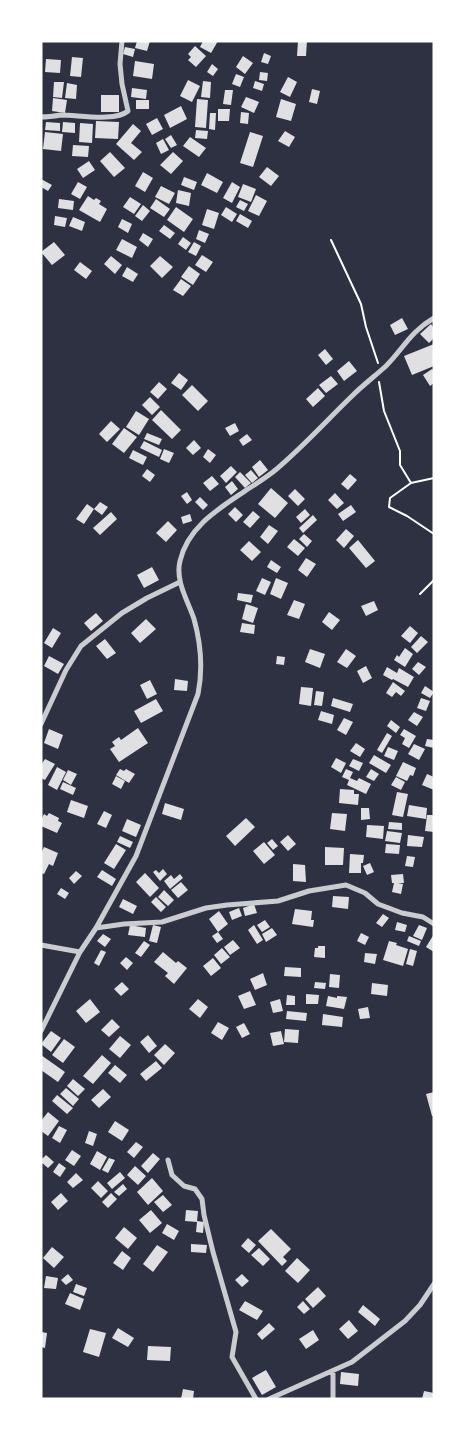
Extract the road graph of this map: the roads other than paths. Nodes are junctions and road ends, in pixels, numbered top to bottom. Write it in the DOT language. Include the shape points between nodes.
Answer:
graph roads {
  1 [pos="122,41"];
  2 [pos="41,118"];
  3 [pos="434,318"];
  4 [pos="180,582"];
  5 [pos="41,724"];
  6 [pos="434,924"];
  7 [pos="96,928"];
  8 [pos="41,945"];
  9 [pos="80,952"];
  10 [pos="41,1031"];
  11 [pos="168,1160"];
  12 [pos="434,1284"];
  13 [pos="332,1371"];
  14 [pos="256,1399"];
  15 [pos="269,1399"];
  16 [pos="334,1399"];
  1 -- 2 [label="street" via="120,64 128,111 111,116"];
  3 -- 4 [label="street" via="416,329 370,381 285,462 202,523 180,558"];
  4 -- 5 [label="street" via="122,613 81,646"];
  4 -- 7 [label="street" via="201,649 198,694 136,856"];
  6 -- 7 [label="street" via="423,917 378,904 365,893 346,885 309,891 278,902 206,908 162,922"];
  7 -- 9 [label="street"];
  8 -- 9 [label="street"];
  9 -- 10 [label="street"];
  11 -- 14 [label="street" via="172,1175 184,1186 195,1189 202,1199 236,1332 232,1357"];
  12 -- 13 [label="street" via="405,1321 352,1362"];
  13 -- 15 [label="street"];
  13 -- 16 [label="street"];
}
